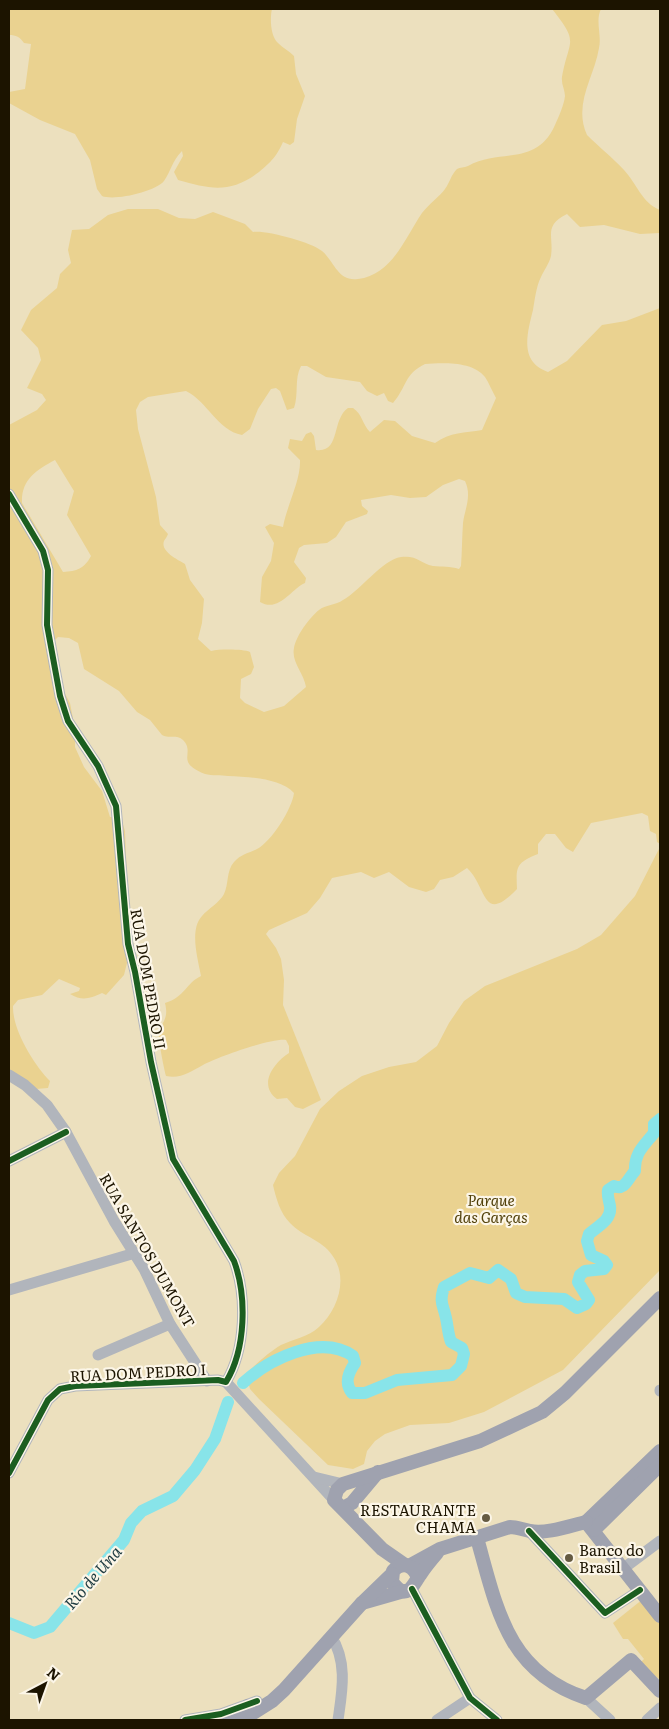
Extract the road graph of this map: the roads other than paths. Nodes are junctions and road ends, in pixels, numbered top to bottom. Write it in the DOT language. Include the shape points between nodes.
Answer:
graph roads {
  1 [pos="9,494"];
  2 [pos="9,1075"];
  3 [pos="66,1132"];
  4 [pos="9,1161"];
  5 [pos="135,1253"];
  6 [pos="9,1290"];
  7 [pos="660,1298"];
  8 [pos="170,1324"];
  9 [pos="98,1355"];
  10 [pos="207,1381"];
  11 [pos="226,1382"];
  12 [pos="660,1451"];
  13 [pos="660,1465"];
  14 [pos="379,1471"];
  15 [pos="9,1473"];
  16 [pos="312,1476"];
  17 [pos="642,1477"];
  18 [pos="344,1484"];
  19 [pos="357,1497"];
  20 [pos="338,1504"];
  21 [pos="357,1524"];
  22 [pos="590,1526"];
  23 [pos="529,1531"];
  24 [pos="477,1538"];
  25 [pos="660,1541"];
  26 [pos="440,1549"];
  27 [pos="624,1568"];
  28 [pos="400,1569"];
  29 [pos="411,1586"];
  30 [pos="640,1590"];
  31 [pos="362,1603"];
  32 [pos="660,1616"];
  33 [pos="331,1636"];
  34 [pos="303,1666"];
  35 [pos="660,1691"];
  36 [pos="470,1698"];
  37 [pos="586,1698"];
  38 [pos="660,1708"];
  39 [pos="232,1718"];
  40 [pos="185,1720"];
  41 [pos="338,1720"];
  42 [pos="437,1720"];
  43 [pos="497,1720"];
  44 [pos="610,1720"];
  45 [pos="647,1720"];
  1 -- 11 [label="street, RUA DOM PEDRO II" via="43,551 48,570 47,625 68,721 98,766 116,806 128,944 173,1159 238,1272 242,1305 240,1333 232,1373"];
  2 -- 3 [label="street, RUA SANTOS DUMONT" via="26,1085 47,1105"];
  3 -- 4 [label="street"];
  3 -- 5 [label="street, RUA SANTOS DUMONT"];
  5 -- 6 [label="street"];
  5 -- 8 [label="street, RUA SANTOS DUMONT"];
  7 -- 14 [label="main road" via="542,1412 480,1441"];
  8 -- 9 [label="street"];
  8 -- 10 [label="street, RUA SANTOS DUMONT"];
  10 -- 11 [label="street, RUA DOM PEDRO I"];
  10 -- 15 [label="street, RUA DOM PEDRO I" via="60,1389 48,1400"];
  11 -- 16 [label="street"];
  12 -- 17 [label="main road"];
  13 -- 17 [label="main road"];
  14 -- 18 [label="main road"];
  14 -- 19 [label="main road"];
  16 -- 18 [label="street"];
  16 -- 20 [label="street"];
  17 -- 22 [label="main road"];
  18 -- 19 [label="main road" via="350,1486"];
  18 -- 20 [label="main road" via="337,1490"];
  19 -- 20 [label="main road" via="352,1503"];
  19 -- 21 [label="main road"];
  20 -- 21 [label="main road"];
  21 -- 28 [label="main road"];
  22 -- 23 [label="main road"];
  22 -- 27 [label="main road"];
  23 -- 24 [label="main road" via="510,1527"];
  23 -- 30 [label="street" via="605,1613"];
  24 -- 26 [label="main road"];
  24 -- 37 [label="main road" via="498,1610 518,1652 543,1677 572,1694"];
  25 -- 27 [label="street"];
  26 -- 28 [label="main road"];
  26 -- 29 [label="main road"];
  27 -- 30 [label="main road"];
  28 -- 29 [label="main road" via="415,1570"];
  28 -- 29 [label="main road" via="392,1582 396,1589"];
  28 -- 31 [label="main road"];
  29 -- 31 [label="main road"];
  29 -- 36 [label="street"];
  30 -- 32 [label="main road"];
  31 -- 33 [label="main road"];
  33 -- 34 [label="main road"];
  33 -- 41 [label="street" via="341,1656 342,1690"];
  34 -- 39 [label="main road"];
  34 -- 39 [label="main road" via="272,1701"];
  35 -- 37 [label="main road" via="631,1660"];
  36 -- 42 [label="street"];
  36 -- 43 [label="street"];
  37 -- 44 [label="street"];
  38 -- 45 [label="street"];
  39 -- 40 [label="street"];
}
